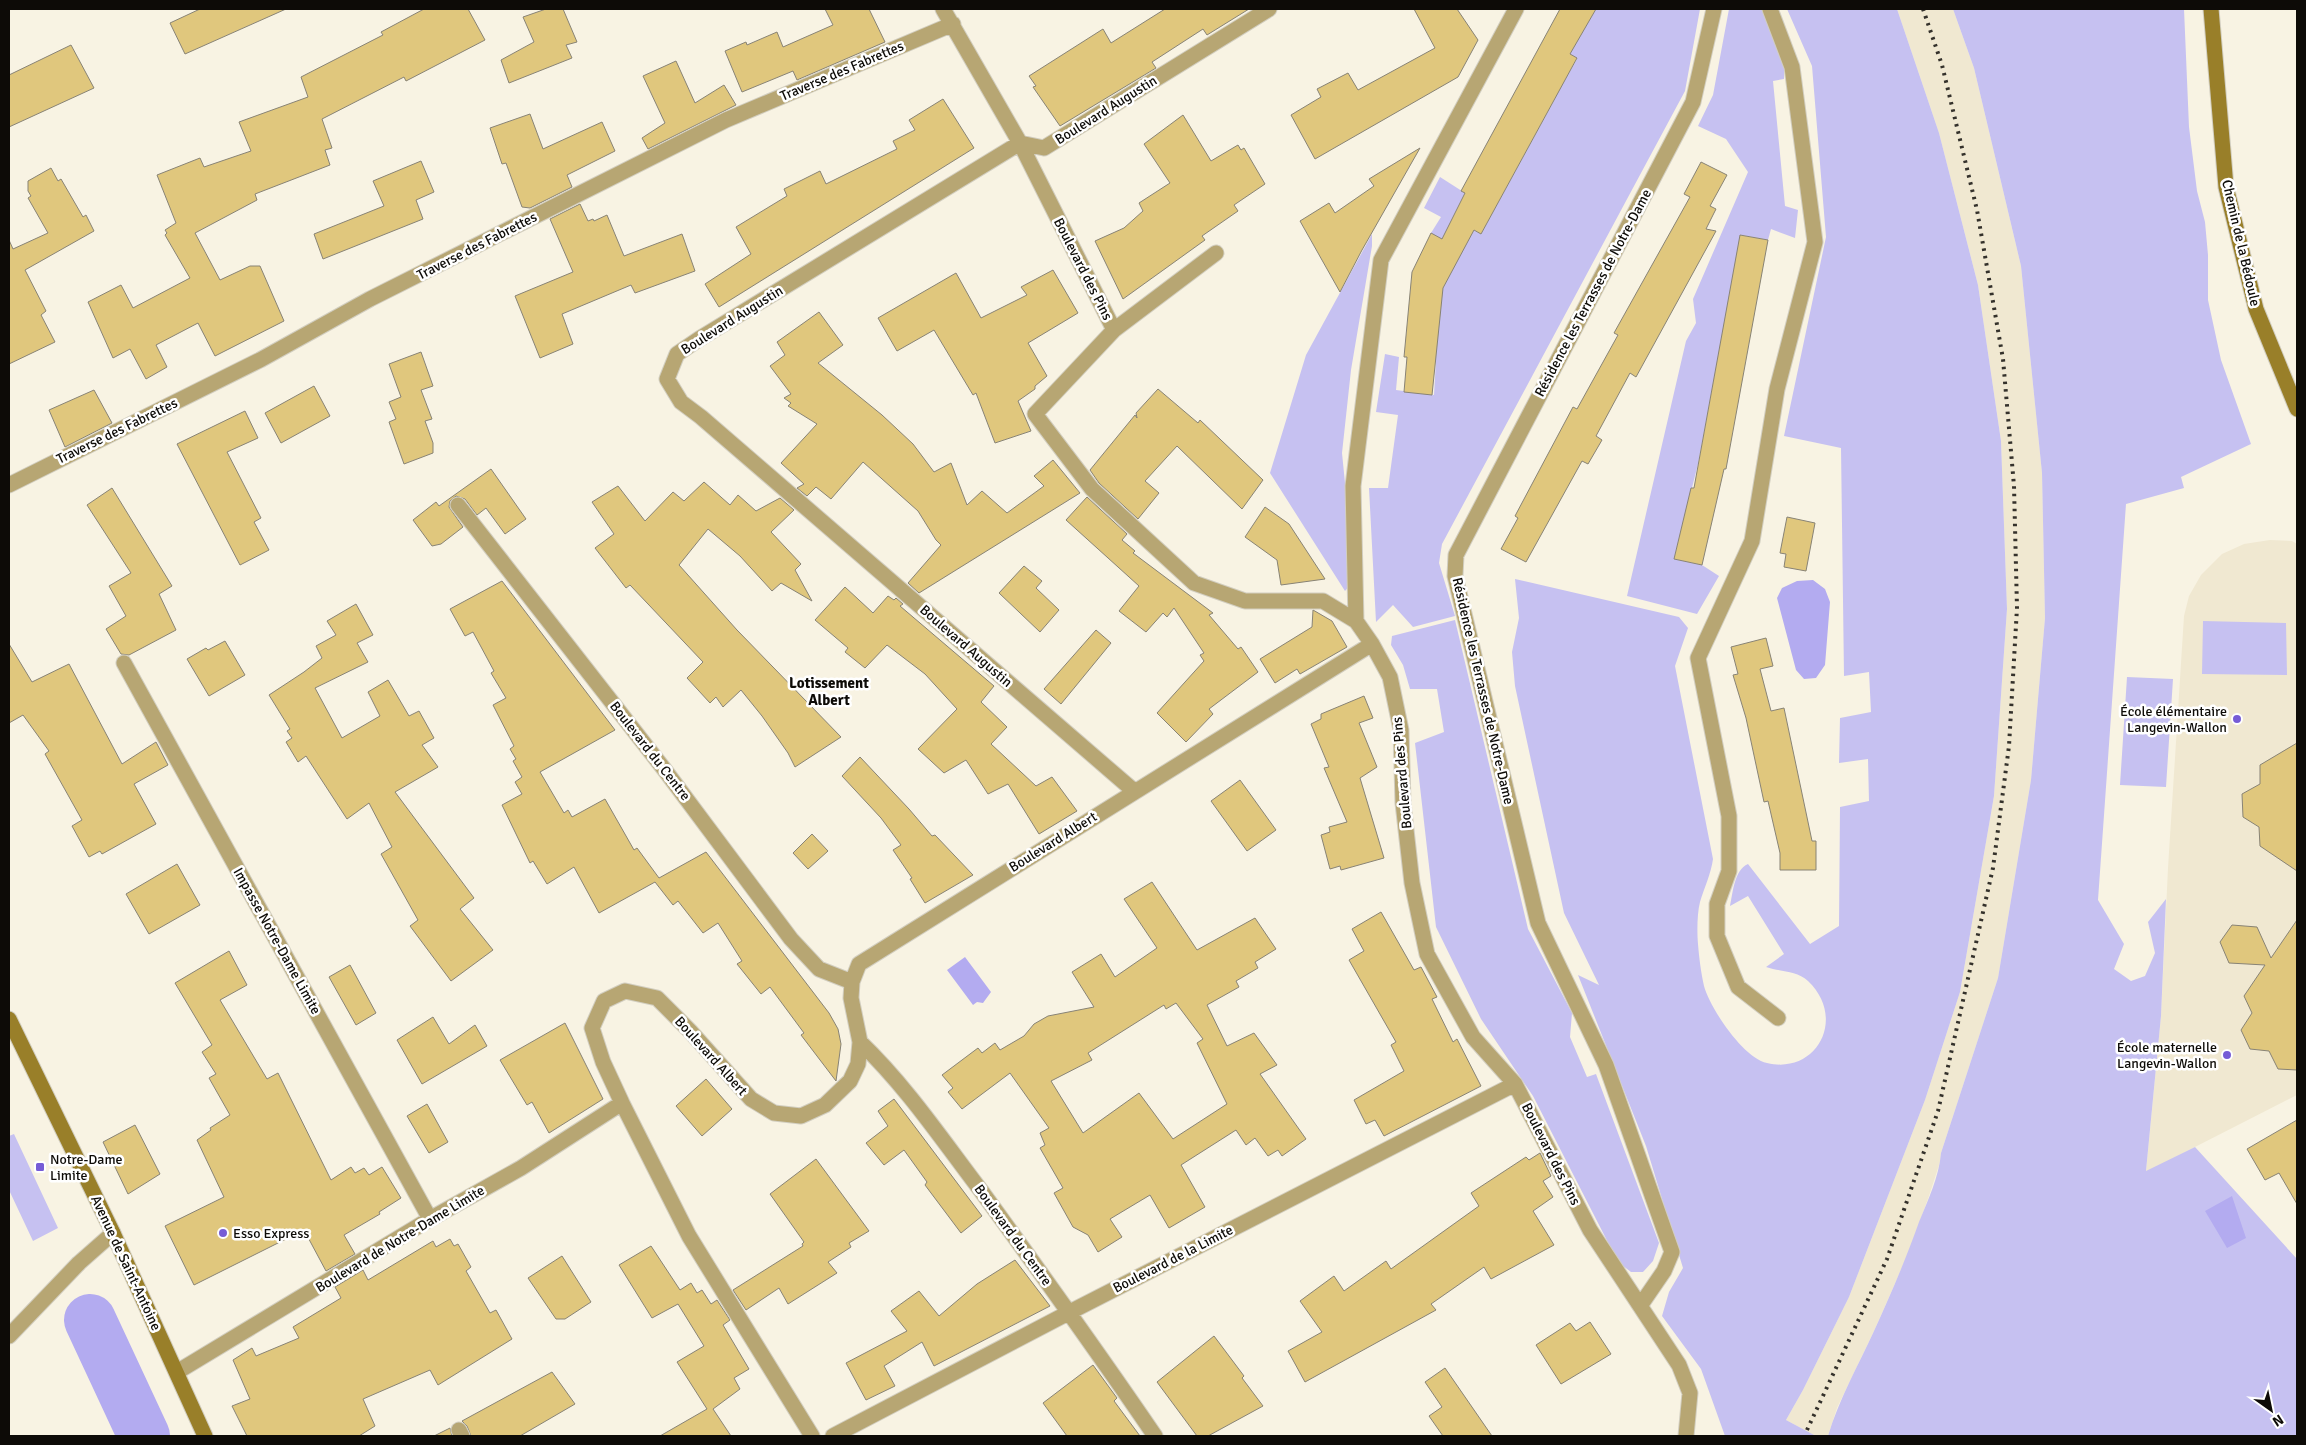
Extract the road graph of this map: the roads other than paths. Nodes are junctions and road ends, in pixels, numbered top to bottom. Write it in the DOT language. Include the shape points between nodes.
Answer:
graph roads {
  1 [pos="943,9"];
  2 [pos="1269,9"];
  3 [pos="1516,9"];
  4 [pos="1714,9"];
  5 [pos="1770,9"];
  6 [pos="2211,9"];
  7 [pos="953,24"];
  8 [pos="1020,143"];
  9 [pos="1216,253"];
  10 [pos="1114,330"];
  11 [pos="2297,409"];
  12 [pos="9,485"];
  13 [pos="458,505"];
  14 [pos="1356,621"];
  15 [pos="1372,644"];
  16 [pos="124,663"];
  17 [pos="1134,791"];
  18 [pos="852,982"];
  19 [pos="1778,1018"];
  20 [pos="9,1019"];
  21 [pos="860,1042"];
  22 [pos="1515,1084"];
  23 [pos="622,1103"];
  24 [pos="430,1219"];
  25 [pos="113,1234"];
  26 [pos="1640,1306"];
  27 [pos="1070,1312"];
  28 [pos="9,1336"];
  29 [pos="178,1372"];
  30 [pos="205,1436"];
  31 [pos="812,1436"];
  32 [pos="833,1436"];
  33 [pos="1155,1436"];
  34 [pos="1686,1436"];
  1 -- 7 [label="street, Boulevard des Pins"];
  2 -- 8 [label="street, Boulevard Augustin" via="1044,148"];
  3 -- 14 [label="street" via="1381,260 1353,486"];
  4 -- 26 [label="street, Résidence les Terrasses de Notre-Dame" via="1692,102 1456,555 1455,576 1538,923 1606,1065 1672,1252 1664,1271"];
  5 -- 19 [label="street" via="1792,67 1815,242 1777,389 1752,541 1698,658 1729,816 1729,871 1717,904 1717,936 1738,987"];
  6 -- 11 [label="main road, Chemin de la Bédoule" via="2226,187 2256,309"];
  7 -- 8 [label="street, Boulevard des Pins"];
  7 -- 12 [label="street, Traverse des Fabrettes" via="726,120"];
  8 -- 10 [label="street, Boulevard des Pins"];
  8 -- 17 [label="street, Boulevard Augustin" via="698,339 677,354 667,379 681,402"];
  9 -- 10 [label="street"];
  10 -- 14 [label="street, Boulevard des Pins" via="1035,414 1092,489 1194,583 1245,601 1323,601"];
  13 -- 18 [label="street, Boulevard du Centre" via="792,939 819,969"];
  14 -- 15 [label="street, Boulevard des Pins"];
  15 -- 17 [label="street, Boulevard Albert"];
  15 -- 22 [label="street, Boulevard des Pins" via="1390,677 1400,730 1412,883 1427,954 1473,1037"];
  16 -- 24 [label="street, Impasse Notre-Dame Limite"];
  17 -- 18 [label="street, Boulevard Albert" via="859,964"];
  18 -- 21 [label="street, Boulevard Albert" via="851,998"];
  20 -- 25 [label="main road, Avenue de Saint-Antoine"];
  21 -- 23 [label="street, Boulevard Albert" via="858,1064 850,1081 825,1105 801,1116 774,1113 751,1100 690,1030 657,998 625,991 604,1001 592,1028"];
  21 -- 27 [label="street, Boulevard du Centre" via="888,1069"];
  22 -- 26 [label="street, Boulevard des Pins" via="1590,1230"];
  22 -- 27 [label="street, Boulevard de la Limite"];
  23 -- 24 [label="street, Boulevard de Notre-Dame Limite" via="521,1168"];
  23 -- 31 [label="street, Boulevard Albert" via="689,1236"];
  24 -- 29 [label="street, Boulevard de Notre-Dame Limite"];
  25 -- 28 [label="street"];
  25 -- 29 [label="main road, Avenue de Saint-Antoine"];
  26 -- 34 [label="street, Boulevard des Pins" via="1679,1365 1690,1393"];
  27 -- 32 [label="street, Boulevard de la Limite"];
  27 -- 33 [label="street, Boulevard du Centre"];
  29 -- 30 [label="main road, Avenue de Saint-Antoine"];
}
